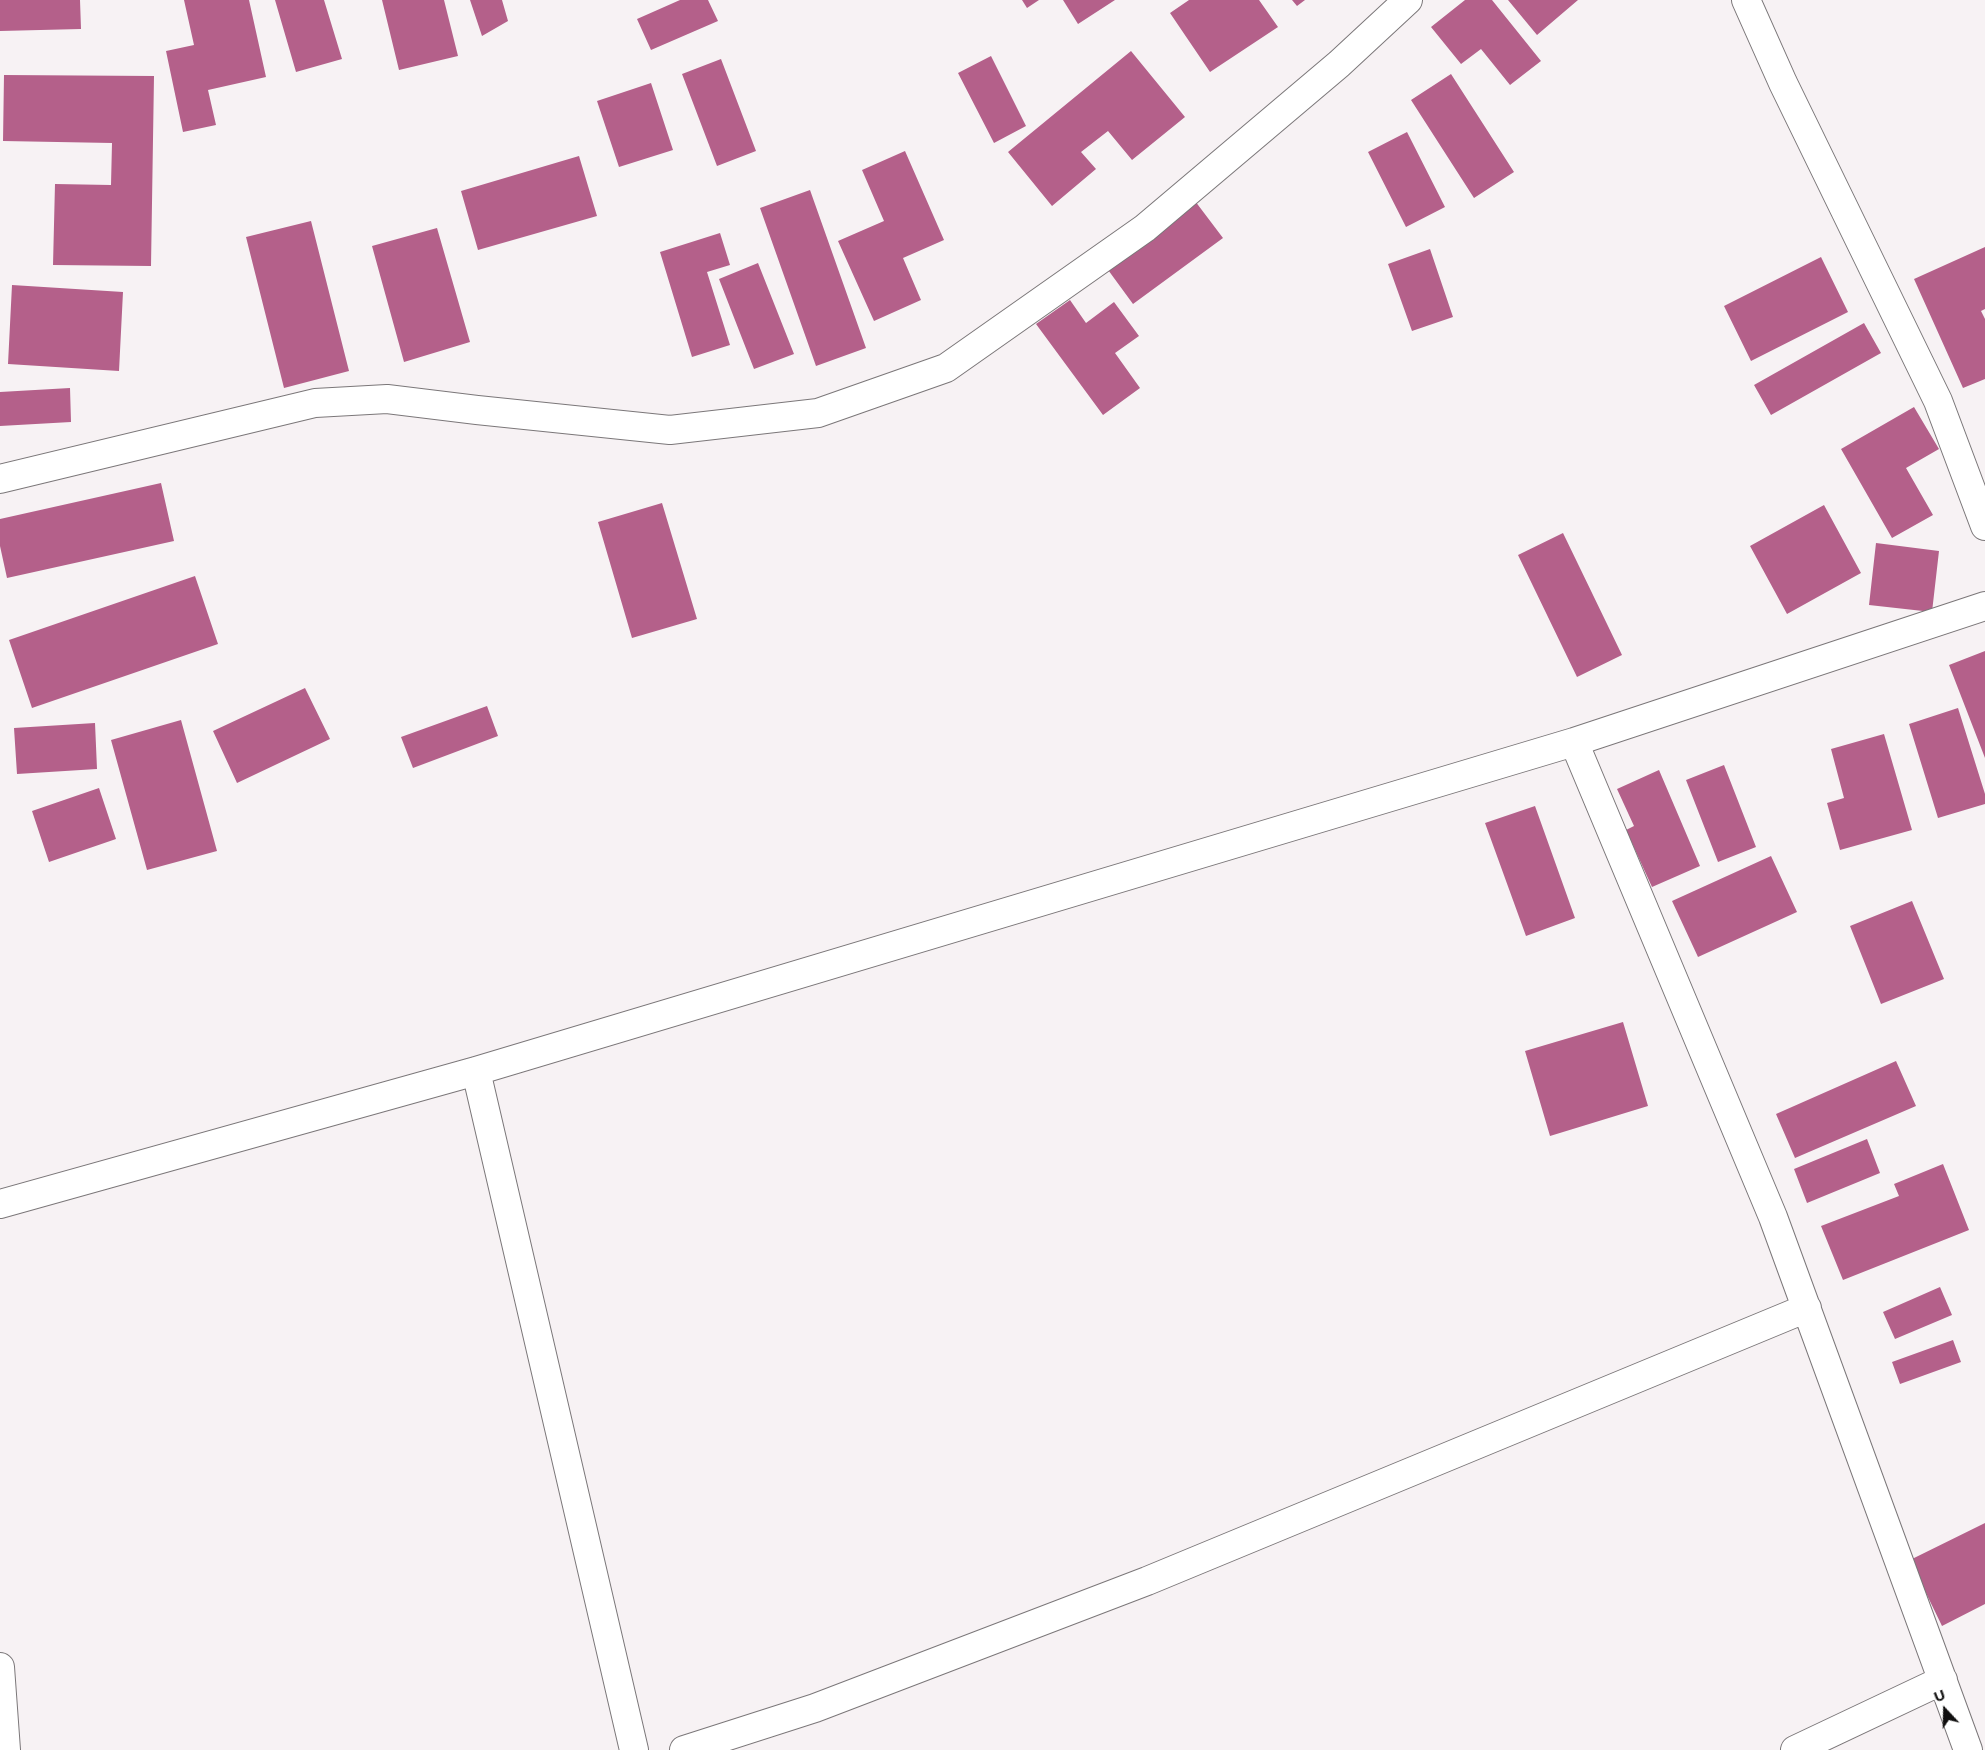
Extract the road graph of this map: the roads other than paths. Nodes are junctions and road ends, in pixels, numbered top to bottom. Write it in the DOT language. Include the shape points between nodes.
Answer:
graph roads {
  1 [pos="1408,0"];
  2 [pos="1746,0"];
  3 [pos="0,479"];
  4 [pos="1985,526"];
  5 [pos="1985,606"];
  6 [pos="1574,742"];
  7 [pos="476,1071"];
  8 [pos="0,1204"];
  9 [pos="1806,1308"];
  10 [pos="0,1667"];
  11 [pos="1943,1680"];
  12 [pos="6,1750"];
  13 [pos="634,1750"];
  14 [pos="684,1750"];
  15 [pos="1795,1750"];
  16 [pos="1968,1750"];
  1 -- 3 [label="street" via="1339,64 1145,228 946,368 818,413 670,430 387,399 314,403"];
  2 -- 4 [label="street" via="1787,92 1938,401"];
  5 -- 6 [label="street"];
  6 -- 7 [label="street"];
  6 -- 9 [label="street" via="1773,1216"];
  7 -- 8 [label="street"];
  7 -- 13 [label="street"];
  9 -- 11 [label="street"];
  9 -- 14 [label="street" via="1147,1580 815,1708"];
  10 -- 12 [label="street"];
  11 -- 15 [label="street"];
  11 -- 16 [label="street"];
}
